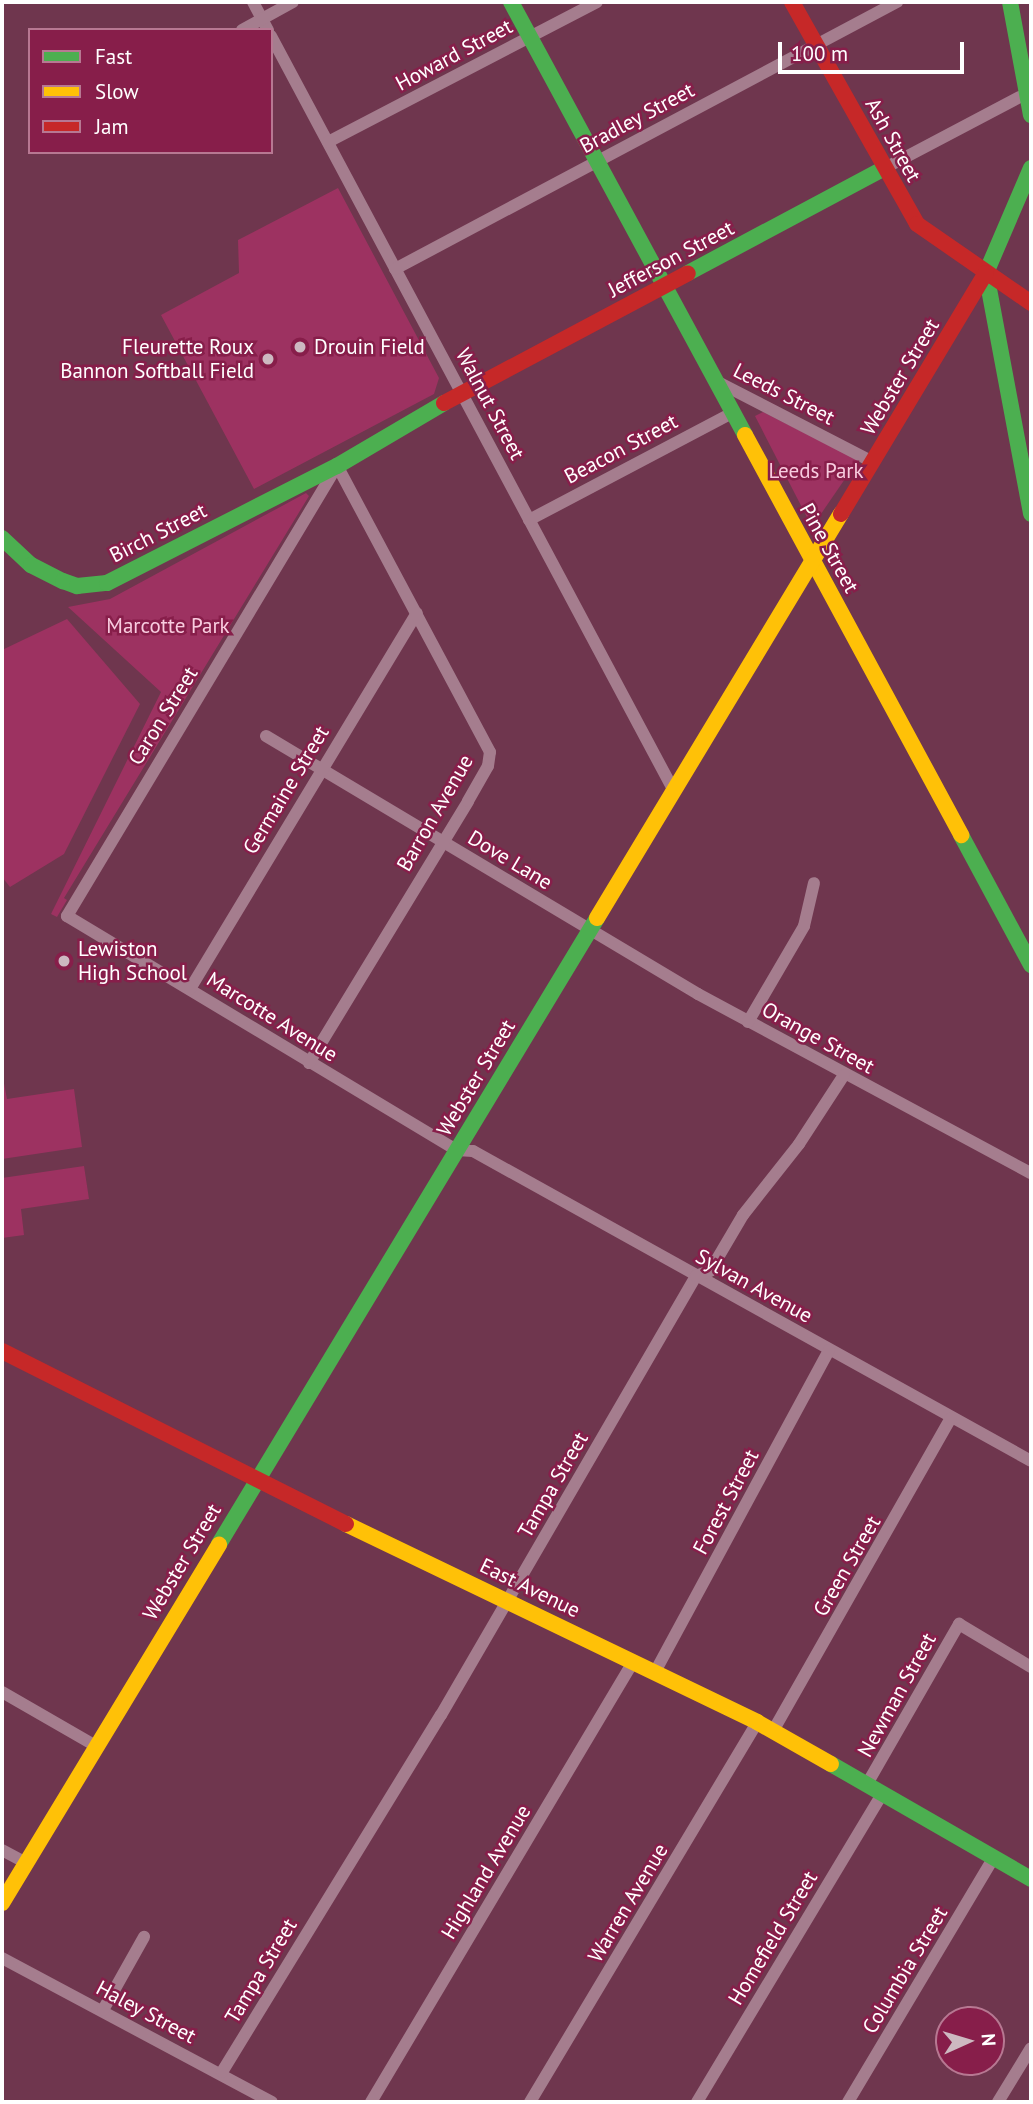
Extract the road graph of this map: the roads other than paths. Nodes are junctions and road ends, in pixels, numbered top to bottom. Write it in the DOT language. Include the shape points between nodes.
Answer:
graph roads {
  1 [pos="253,2"];
  2 [pos="293,2"];
  3 [pos="511,2"];
  4 [pos="597,2"];
  5 [pos="792,2"];
  6 [pos="897,2"];
  7 [pos="1010,2"];
  8 [pos="265,24"];
  9 [pos="530,37"];
  10 [pos="273,40"];
  11 [pos="816,46"];
  12 [pos="1027,93"];
  13 [pos="1031,115"];
  14 [pos="328,142"];
  15 [pos="597,162"];
  16 [pos="885,168"];
  17 [pos="1031,172"];
  18 [pos="395,269"];
  19 [pos="986,274"];
  20 [pos="664,287"];
  21 [pos="1031,303"];
  22 [pos="714,380"];
  23 [pos="464,392"];
  24 [pos="732,413"];
  25 [pos="873,462"];
  26 [pos="337,466"];
  27 [pos="1031,514"];
  28 [pos="529,520"];
  29 [pos="2,538"];
  30 [pos="813,563"];
  31 [pos="417,613"];
  32 [pos="266,736"];
  33 [pos="321,769"];
  34 [pos="674,791"];
  35 [pos="442,842"];
  36 [pos="814,883"];
  37 [pos="67,916"];
  38 [pos="590,930"];
  39 [pos="1031,965"];
  40 [pos="190,989"];
  41 [pos="748,1022"];
  42 [pos="309,1063"];
  43 [pos="844,1074"];
  44 [pos="457,1150"];
  45 [pos="1031,1173"];
  46 [pos="696,1276"];
  47 [pos="829,1350"];
  48 [pos="2,1351"];
  49 [pos="951,1418"];
  50 [pos="1031,1461"];
  51 [pos="257,1480"];
  52 [pos="508,1600"];
  53 [pos="633,1662"];
  54 [pos="1031,1667"];
  55 [pos="655,1672"];
  56 [pos="2,1692"];
  57 [pos="757,1722"];
  58 [pos="773,1731"];
  59 [pos="96,1746"];
  60 [pos="867,1784"];
  61 [pos="883,1793"];
  62 [pos="2,1850"];
  63 [pos="994,1857"];
  64 [pos="26,1863"];
  65 [pos="1031,1879"];
  66 [pos="2,1903"];
  67 [pos="144,1937"];
  68 [pos="2,1958"];
  69 [pos="103,2010"];
  70 [pos="1031,2048"];
  71 [pos="222,2072"];
  72 [pos="272,2102"];
  73 [pos="371,2102"];
  74 [pos="530,2102"];
  75 [pos="697,2102"];
  76 [pos="848,2102"];
  77 [pos="998,2102"];
  1 -- 8 [label="street"];
  2 -- 8 [label="street"];
  3 -- 9 [label="main road, Pine Street"];
  4 -- 9 [label="street, Howard Street"];
  5 -- 11 [label="main road, Ash Street"];
  6 -- 11 [label="street, Bradley Street"];
  7 -- 12 [label="main road"];
  9 -- 14 [label="street, Howard Street"];
  9 -- 15 [label="main road, Pine Street"];
  10 -- 14 [label="street, Walnut Street"];
  11 -- 15 [label="street, Bradley Street"];
  11 -- 16 [label="main road, Ash Street"];
  12 -- 13 [label="main road"];
  12 -- 16 [label="street, Jefferson Street"];
  14 -- 18 [label="street, Walnut Street"];
  15 -- 18 [label="street, Bradley Street"];
  15 -- 20 [label="main road, Pine Street"];
  16 -- 19 [label="main road, Ash Street" via="917,224"];
  16 -- 20 [label="main road, Jefferson Street"];
  17 -- 19 [label="main road, Webster Street"];
  18 -- 23 [label="street, Walnut Street"];
  19 -- 21 [label="main road, Ash Street"];
  19 -- 25 [label="main road, Webster Street"];
  19 -- 27 [label="main road"];
  20 -- 22 [label="main road, Pine Street"];
  20 -- 23 [label="main road, Jefferson Street"];
  22 -- 24 [label="main road, Pine Street"];
  22 -- 25 [label="street, Leeds Street"];
  23 -- 26 [label="main road, Jefferson Street"];
  23 -- 28 [label="street, Walnut Street"];
  24 -- 28 [label="street, Beacon Street"];
  24 -- 30 [label="main road, Pine Street"];
  25 -- 30 [label="main road, Webster Street"];
  26 -- 29 [label="main road, Birch Street" via="107,583 77,586 63,581 31,565"];
  26 -- 31 [label="street, Barron Avenue"];
  26 -- 37 [label="street, Caron Street"];
  28 -- 34 [label="street, Walnut Street"];
  30 -- 34 [label="main road, Webster Street"];
  30 -- 39 [label="main road, Pine Street"];
  31 -- 33 [label="street, Germaine Street"];
  31 -- 35 [label="street, Barron Avenue" via="490,752 488,766"];
  32 -- 33 [label="street, Dove Lane"];
  33 -- 35 [label="street, Dove Lane"];
  33 -- 40 [label="street, Germaine Street"];
  34 -- 38 [label="main road, Webster Street"];
  35 -- 38 [label="street, Dove Lane"];
  35 -- 42 [label="street, Barron Avenue"];
  36 -- 41 [label="street" via="804,926"];
  37 -- 40 [label="street, Marcotte Avenue"];
  38 -- 41 [label="street, Orange Street"];
  38 -- 44 [label="main road, Webster Street"];
  40 -- 42 [label="street, Marcotte Avenue"];
  41 -- 43 [label="street, Orange Street"];
  42 -- 44 [label="street, Marcotte Avenue"];
  43 -- 45 [label="street, Orange Street"];
  43 -- 46 [label="street, Tampa Street" via="799,1144 743,1214 710,1271"];
  44 -- 46 [label="street, Sylvan Avenue" via="473,1151"];
  44 -- 51 [label="main road, Webster Street"];
  46 -- 47 [label="street, Sylvan Avenue"];
  46 -- 52 [label="street, Tampa Street"];
  47 -- 49 [label="street, Sylvan Avenue"];
  47 -- 55 [label="street, Forest Street"];
  48 -- 51 [label="main road, East Avenue"];
  49 -- 50 [label="street, Sylvan Avenue"];
  49 -- 58 [label="street, Green Street"];
  51 -- 52 [label="main road, East Avenue"];
  51 -- 59 [label="main road, Webster Street"];
  52 -- 53 [label="main road, East Avenue"];
  52 -- 71 [label="street, Tampa Street"];
  53 -- 55 [label="main road, East Avenue"];
  53 -- 73 [label="street, Highland Avenue"];
  54 -- 60 [label="street, Newman Street" via="959,1624"];
  55 -- 57 [label="main road, East Avenue"];
  56 -- 59 [label="street"];
  57 -- 58 [label="main road, East Avenue"];
  57 -- 74 [label="street, Warren Avenue"];
  58 -- 60 [label="main road, East Avenue"];
  59 -- 64 [label="main road, Webster Street"];
  60 -- 61 [label="main road, East Avenue"];
  61 -- 63 [label="main road, East Avenue"];
  61 -- 75 [label="street, Homefield Street"];
  62 -- 64 [label="street"];
  63 -- 65 [label="main road, East Avenue"];
  63 -- 76 [label="street, Columbia Street"];
  64 -- 66 [label="main road, Webster Street"];
  67 -- 69 [label="street"];
  68 -- 69 [label="street, Haley Street"];
  69 -- 71 [label="street, Haley Street"];
  70 -- 77 [label="street"];
  71 -- 72 [label="street, Haley Street"];
}
